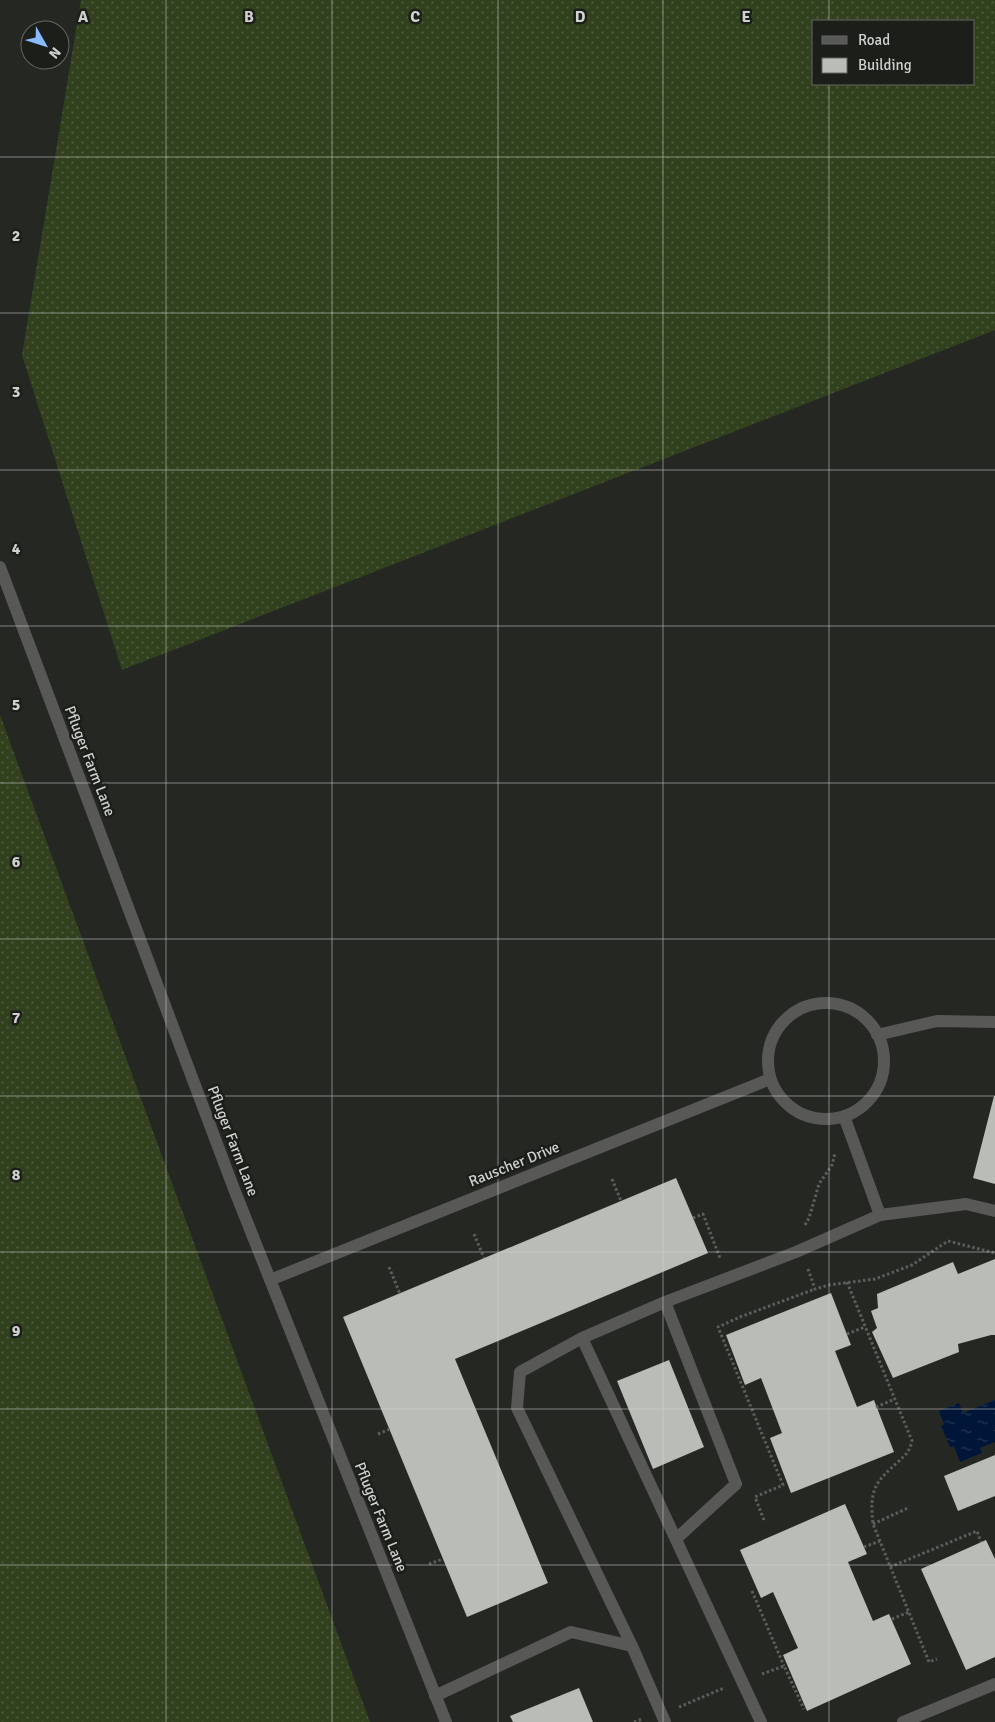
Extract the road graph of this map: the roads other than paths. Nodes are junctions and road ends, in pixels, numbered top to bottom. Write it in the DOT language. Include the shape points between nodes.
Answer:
graph roads {
  1 [pos="0,567"];
  2 [pos="995,1022"];
  3 [pos="878,1035"];
  4 [pos="770,1079"];
  5 [pos="844,1116"];
  6 [pos="995,1211"];
  7 [pos="880,1215"];
  8 [pos="270,1280"];
  9 [pos="665,1302"];
  10 [pos="582,1338"];
  11 [pos="676,1539"];
  12 [pos="632,1646"];
  13 [pos="995,1684"];
  14 [pos="435,1696"];
  15 [pos="446,1722"];
  16 [pos="665,1722"];
  17 [pos="761,1722"];
  18 [pos="903,1722"];
  1 -- 8 [label="street, Pfluger Farm Lane"];
  2 -- 3 [label="street" via="937,1021"];
  3 -- 4 [label="street" via="866,1019 850,1008 832,1003 812,1004 780,1024 771,1041"];
  3 -- 5 [label="street" via="883,1053 882,1072 876,1090 863,1105"];
  4 -- 5 [label="street" via="778,1096 792,1109 809,1117 828,1119"];
  4 -- 8 [label="street, Rauscher Drive"];
  5 -- 7 [label="street"];
  6 -- 7 [label="street" via="966,1204"];
  7 -- 9 [label="street" via="796,1252"];
  8 -- 14 [label="street, Pfluger Farm Lane"];
  9 -- 10 [label="street"];
  9 -- 11 [label="street" via="736,1484"];
  10 -- 11 [label="street"];
  10 -- 12 [label="street" via="520,1372 516,1408"];
  11 -- 17 [label="street"];
  12 -- 14 [label="street" via="571,1632"];
  12 -- 16 [label="street"];
  13 -- 18 [label="street"];
  14 -- 15 [label="street, Pfluger Farm Lane"];
}
